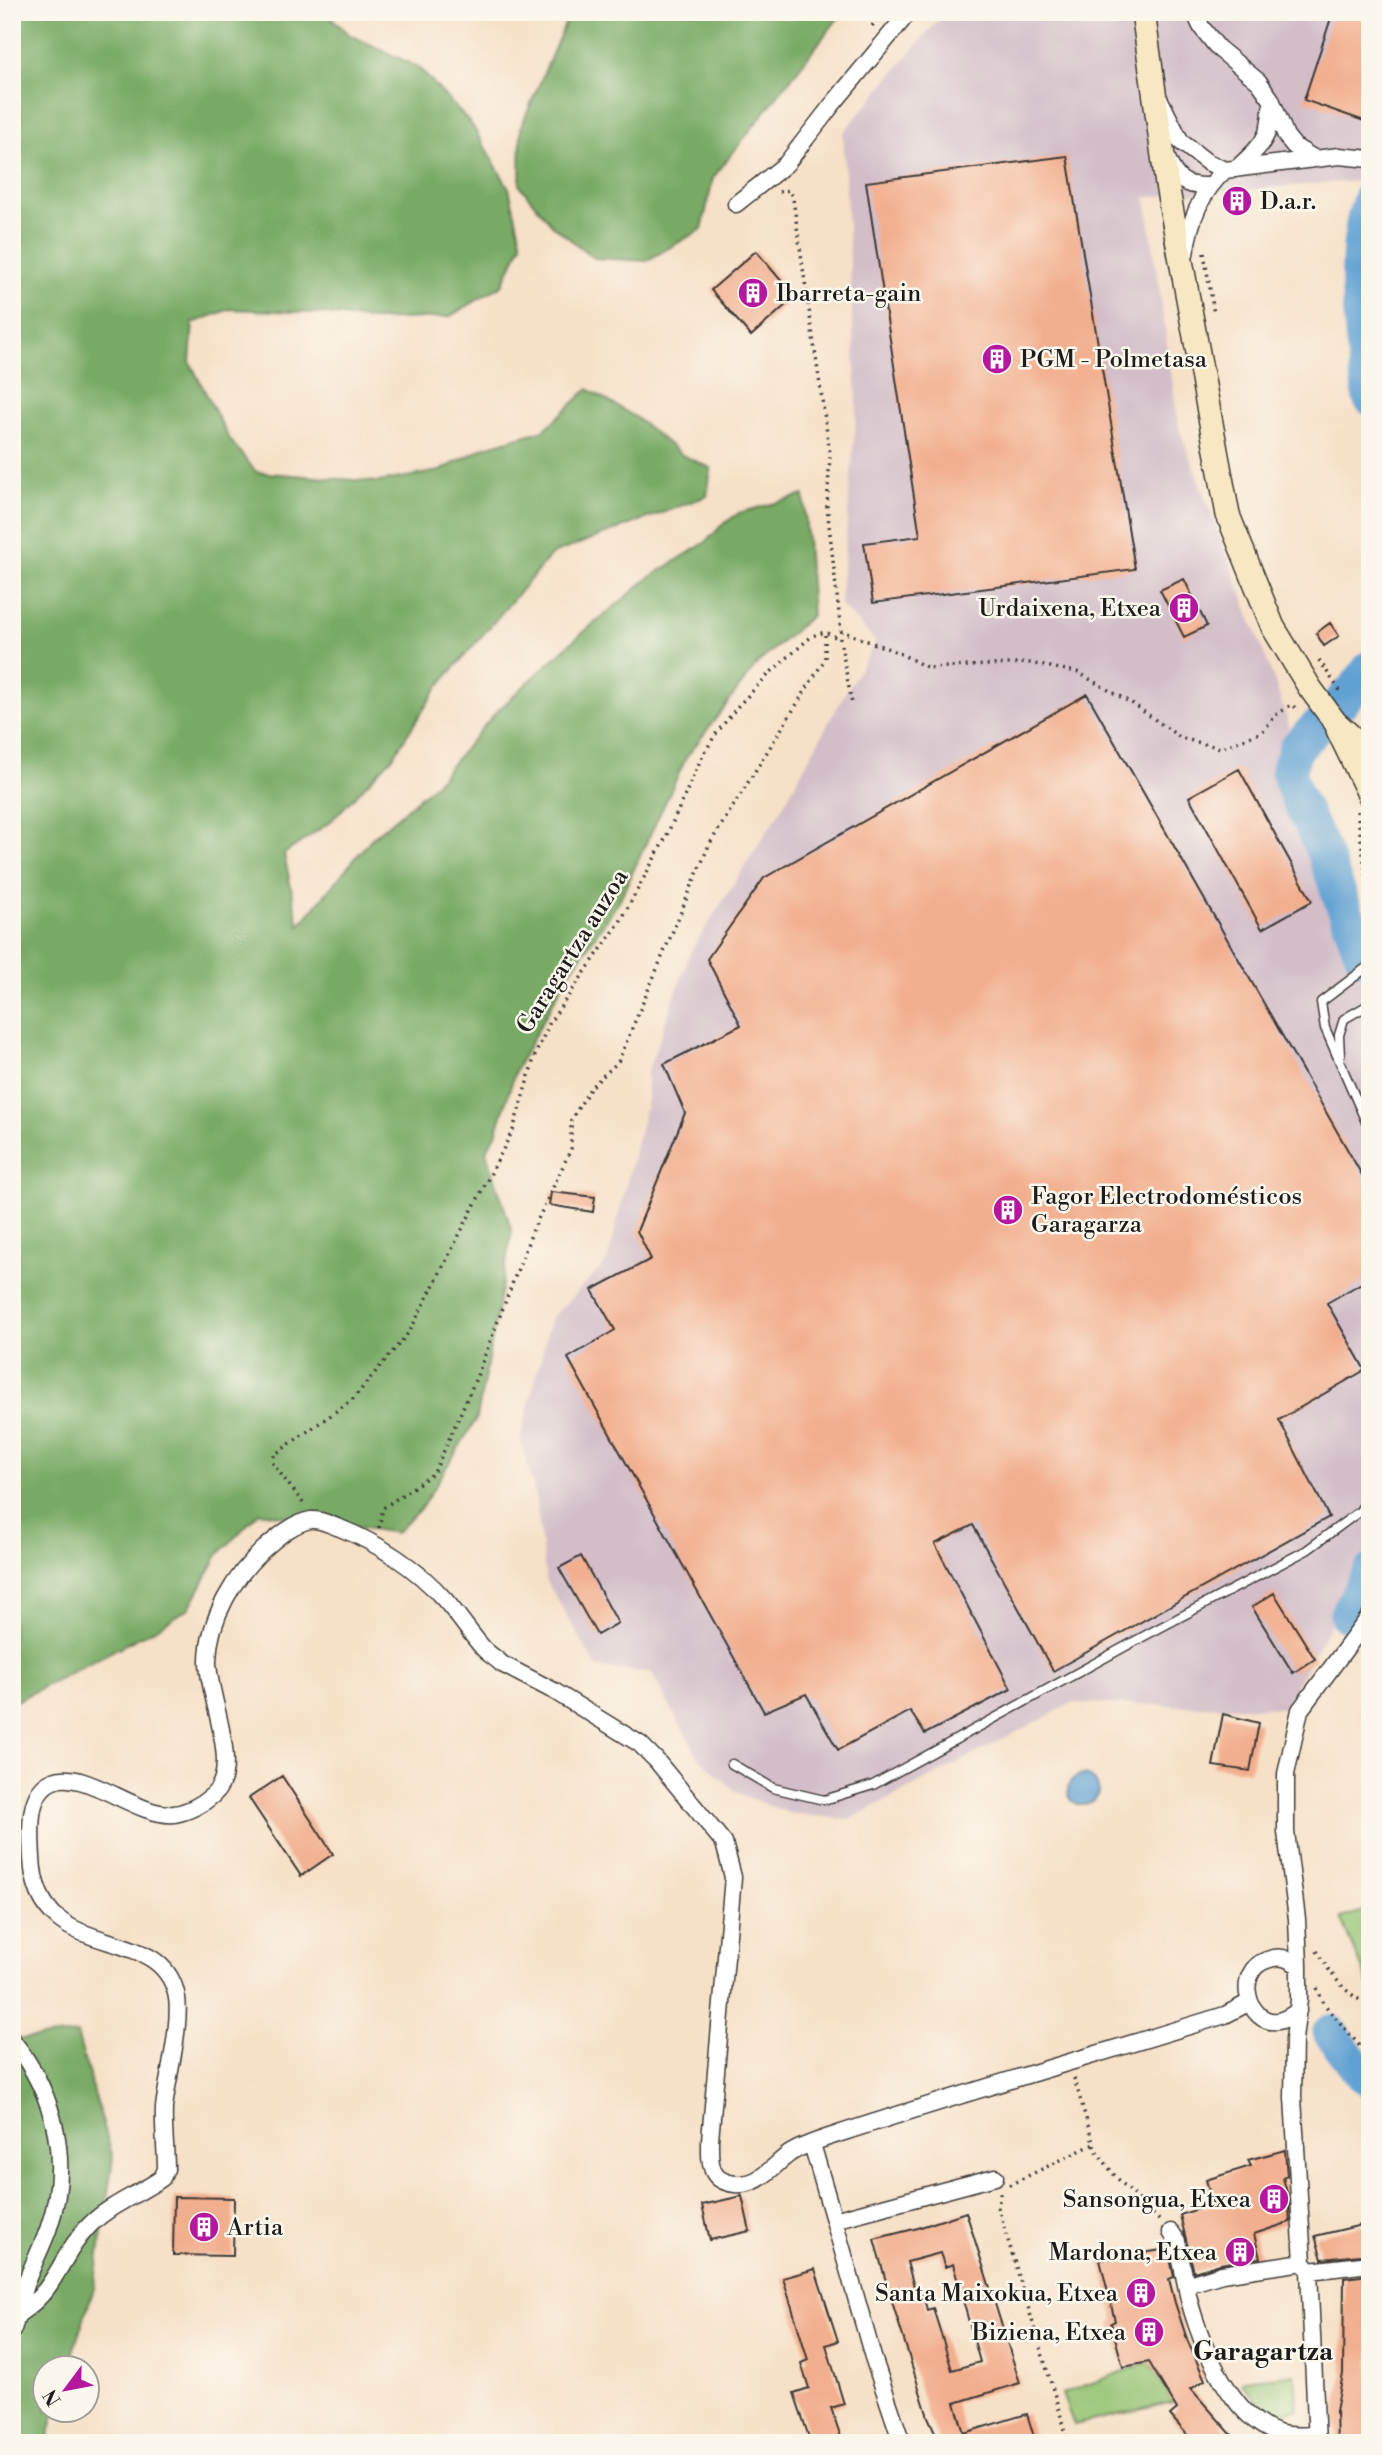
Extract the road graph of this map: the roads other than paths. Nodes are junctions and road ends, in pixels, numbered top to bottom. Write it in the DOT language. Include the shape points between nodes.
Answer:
graph roads {
  1 [pos="909,12"];
  2 [pos="1143,12"];
  3 [pos="1194,12"];
  4 [pos="1152,83"];
  5 [pos="1271,99"];
  6 [pos="1268,135"];
  7 [pos="1161,142"];
  8 [pos="1315,159"];
  9 [pos="1368,159"];
  10 [pos="1272,164"];
  11 [pos="1224,168"];
  12 [pos="1182,181"];
  13 [pos="1208,187"];
  14 [pos="736,204"];
  15 [pos="1171,205"];
  16 [pos="1183,268"];
  17 [pos="1335,723"];
  18 [pos="1370,753"];
  19 [pos="1363,802"];
  20 [pos="1370,965"];
  21 [pos="1370,1004"];
  22 [pos="1339,1060"];
  23 [pos="1370,1132"];
  24 [pos="1370,1494"];
  25 [pos="1370,1616"];
  26 [pos="732,1764"];
  27 [pos="1298,1965"];
  28 [pos="1250,2002"];
  29 [pos="1298,2011"];
  30 [pos="12,2040"];
  31 [pos="812,2144"];
  32 [pos="995,2177"];
  33 [pos="834,2220"];
  34 [pos="1171,2232"];
  35 [pos="1370,2264"];
  36 [pos="1306,2267"];
  37 [pos="1186,2285"];
  38 [pos="20,2313"];
  39 [pos="12,2330"];
  40 [pos="1317,2439"];
  41 [pos="902,2443"];
  1 -- 14 [label="street" via="786,164"];
  2 -- 4 [label="main road"];
  3 -- 5 [label="street" via="1218,48 1259,82"];
  4 -- 7 [label="main road"];
  4 -- 11 [label="street" via="1181,142"];
  5 -- 6 [label="street"];
  5 -- 8 [label="street" via="1286,136"];
  6 -- 10 [label="street"];
  6 -- 11 [label="street" via="1256,150"];
  7 -- 12 [label="street" via="1172,170"];
  7 -- 15 [label="main road"];
  8 -- 9 [label="street"];
  8 -- 10 [label="street"];
  10 -- 11 [label="street"];
  11 -- 12 [label="street" via="1200,165"];
  11 -- 13 [label="street"];
  12 -- 13 [label="street"];
  12 -- 15 [label="street"];
  13 -- 16 [label="street" via="1192,217"];
  15 -- 16 [label="main road"];
  16 -- 17 [label="main road" via="1228,514 1273,626"];
  17 -- 18 [label="main road"];
  17 -- 19 [label="main road"];
  20 -- 22 [label="lane" via="1321,1002 1325,1028"];
  21 -- 22 [label="lane" via="1344,1019"];
  22 -- 23 [label="lane"];
  24 -- 26 [label="lane" via="1360,1511 1307,1550 873,1784 824,1800 773,1788"];
  25 -- 27 [label="street" via="1300,1710 1286,1774 1286,1832"];
  27 -- 28 [label="street" via="1272,1958 1255,1966 1248,1977"];
  27 -- 29 [label="street"];
  28 -- 29 [label="street" via="1271,2022"];
  28 -- 31 [label="street" via="1225,2015"];
  29 -- 36 [label="street" via="1293,2098"];
  30 -- 38 [label="street" via="29,2061 45,2094 58,2135 59,2181 49,2228 24,2287"];
  31 -- 33 [label="street"];
  31 -- 38 [label="street" via="791,2153 752,2183 734,2184 718,2178 710,2167 733,1877 724,1843 640,1744 554,1690 502,1664 482,1647 443,1597 414,1572 375,1546 321,1520 308,1520 256,1556 219,1610 210,1636 208,1663 225,1774 211,1797 174,1814 150,1811 70,1777 46,1784 38,1794 33,1809 32,1858 39,1896 64,1923 137,1951 162,1966 177,1994 177,2012 164,2110 166,2169 162,2178 96,2218 37,2302"];
  32 -- 33 [label="street"];
  33 -- 41 [label="street"];
  34 -- 37 [label="street"];
  35 -- 36 [label="street"];
  36 -- 37 [label="street" via="1222,2274"];
  36 -- 40 [label="street"];
  37 -- 40 [label="street" via="1202,2342 1237,2402 1257,2422 1279,2434"];
  38 -- 39 [label="street"];
}
